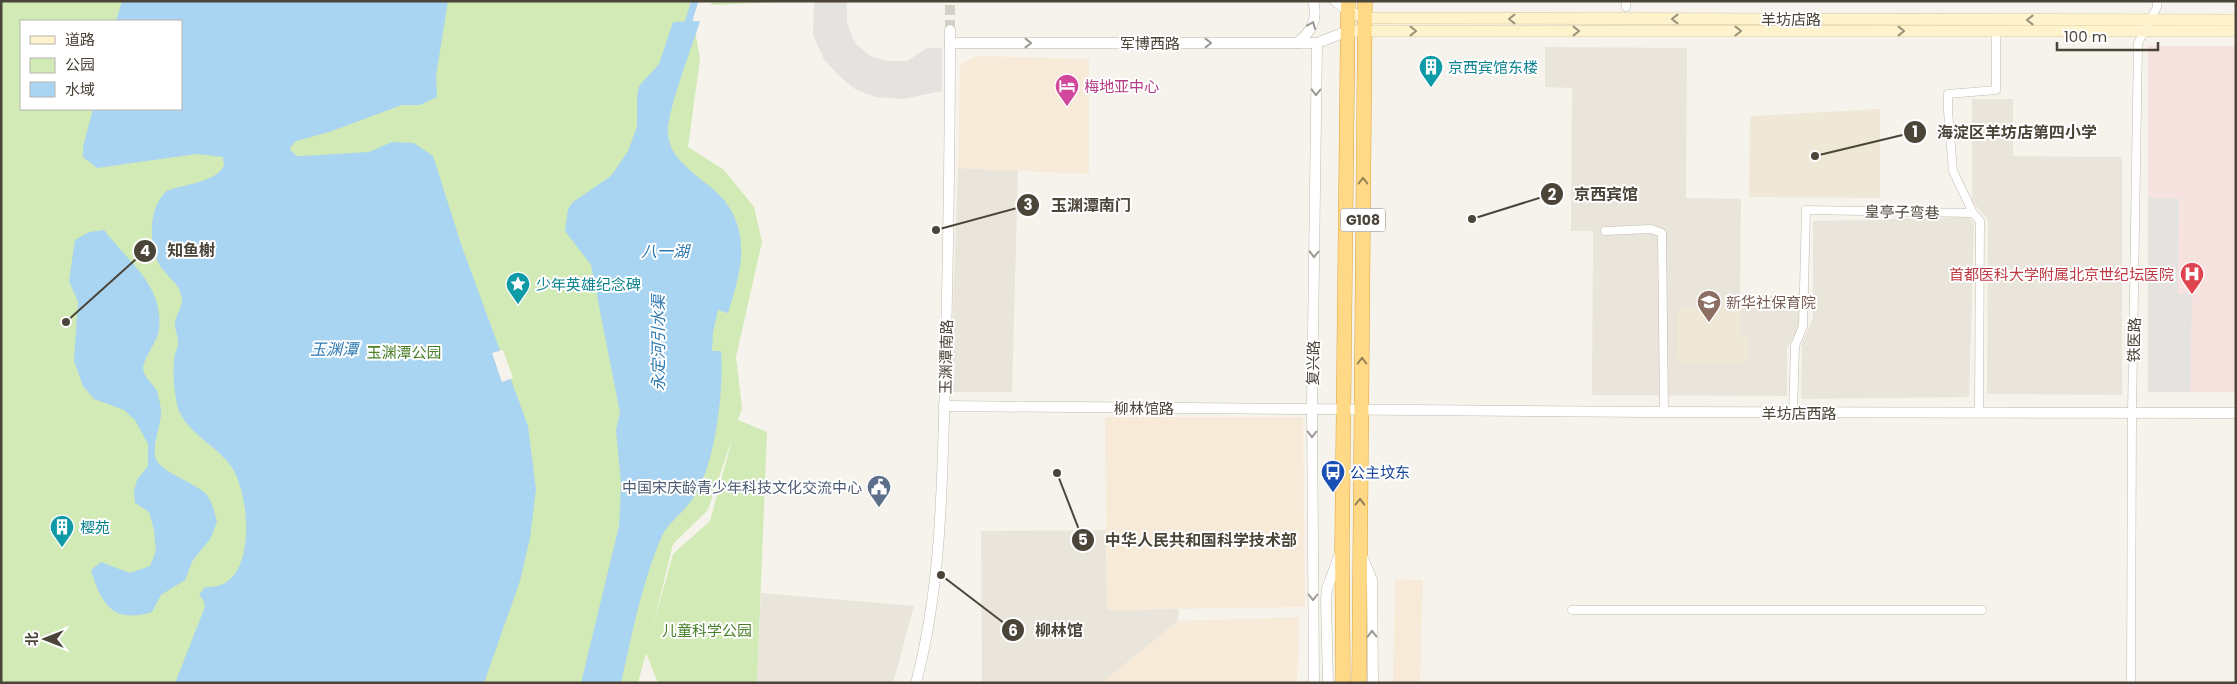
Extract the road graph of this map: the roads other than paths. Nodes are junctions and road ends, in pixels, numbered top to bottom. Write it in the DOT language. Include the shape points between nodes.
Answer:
graph roads {
  1 [pos="1313,1"];
  2 [pos="1335,1"];
  3 [pos="1365,1"];
  4 [pos="2157,1"];
  5 [pos="1348,6"];
  6 [pos="2236,20"];
  7 [pos="1364,25"];
  8 [pos="2147,25"];
  9 [pos="950,30"];
  10 [pos="1348,31"];
  11 [pos="1996,31"];
  12 [pos="2236,31"];
  13 [pos="950,43"];
  14 [pos="1297,43"];
  15 [pos="1317,43"];
  16 [pos="1973,213"];
  17 [pos="1605,231"];
  18 [pos="944,406"];
  19 [pos="1312,409"];
  20 [pos="1344,409"];
  21 [pos="1362,409"];
  22 [pos="1664,412"];
  23 [pos="1793,413"];
  24 [pos="1979,413"];
  25 [pos="2132,413"];
  26 [pos="2236,413"];
  27 [pos="1342,547"];
  28 [pos="1360,550"];
  29 [pos="1572,610"];
  30 [pos="1982,610"];
  31 [pos="1342,633"];
  32 [pos="1359,634"];
  33 [pos="916,683"];
  34 [pos="1314,683"];
  35 [pos="1328,683"];
  36 [pos="1336,683"];
  37 [pos="1343,683"];
  38 [pos="1359,683"];
  39 [pos="1366,683"];
  40 [pos="1373,683"];
  41 [pos="2131,683"];
  14 -- 1 [label="street, one-way" via="1312,29 1315,21"];
  2 -- 5 [label="street"];
  3 -- 7 [label="highway, G108"];
  4 -- 8 [label="street, 铁医路"];
  5 -- 7 [label="main road, 羊坊店路"];
  5 -- 10 [label="highway, 复兴路 / G108"];
  6 -- 8 [label="main road, 羊坊店路"];
  8 -- 7 [label="main road, 羊坊店路, one-way"];
  7 -- 10 [label="main road"];
  7 -- 11 [label="main road, 羊坊店路, one-way"];
  21 -- 7 [label="highway, G108, one-way"];
  8 -- 11 [label="main road, 羊坊店路"];
  8 -- 12 [label="main road, 羊坊店路"];
  8 -- 25 [label="street, 铁医路" via="2138,42"];
  9 -- 13 [label="street, 玉渊潭南路"];
  10 -- 15 [label="street, 军博西路"];
  10 -- 20 [label="highway, 复兴路 / G108"];
  11 -- 16 [label="street" via="1996,90 1948,94 1953,171"];
  13 -- 14 [label="street, 军博西路, one-way"];
  13 -- 18 [label="street, 玉渊潭南路"];
  14 -- 15 [label="street, 军博西路"];
  15 -- 19 [label="street, 复兴路, one-way"];
  16 -- 23 [label="street, 皇亭子弯巷" via="1806,210 1803,326 1795,346"];
  16 -- 24 [label="street" via="1980,221"];
  17 -- 22 [label="street" via="1651,229 1662,233"];
  18 -- 19 [label="street, 柳林馆路"];
  18 -- 33 [label="street, 玉渊潭南路" via="937,574"];
  19 -- 20 [label="street, 柳林馆路"];
  19 -- 34 [label="street, 复兴路, one-way"];
  20 -- 21 [label="street, 柳林馆路"];
  20 -- 27 [label="highway, 复兴路 / G108"];
  21 -- 22 [label="street, 羊坊店西路"];
  28 -- 21 [label="highway, G108, one-way"];
  22 -- 23 [label="street, 羊坊店西路"];
  23 -- 24 [label="street, 羊坊店西路"];
  24 -- 25 [label="street, 羊坊店西路"];
  25 -- 26 [label="street, 羊坊店西路"];
  25 -- 41 [label="street, 铁医路"];
  27 -- 31 [label="highway, 复兴路 / G108"];
  27 -- 35 [label="street, 复兴路" via="1326,600"];
  28 -- 32 [label="highway, G108"];
  40 -- 28 [label="street, one-way" via="1372,580"];
  29 -- 30 [label="street"];
  31 -- 36 [label="highway" via="1336,655"];
  31 -- 37 [label="highway, 复兴路 / G108"];
  32 -- 38 [label="highway, G108"];
  32 -- 39 [label="highway" via="1365,656"];
}
